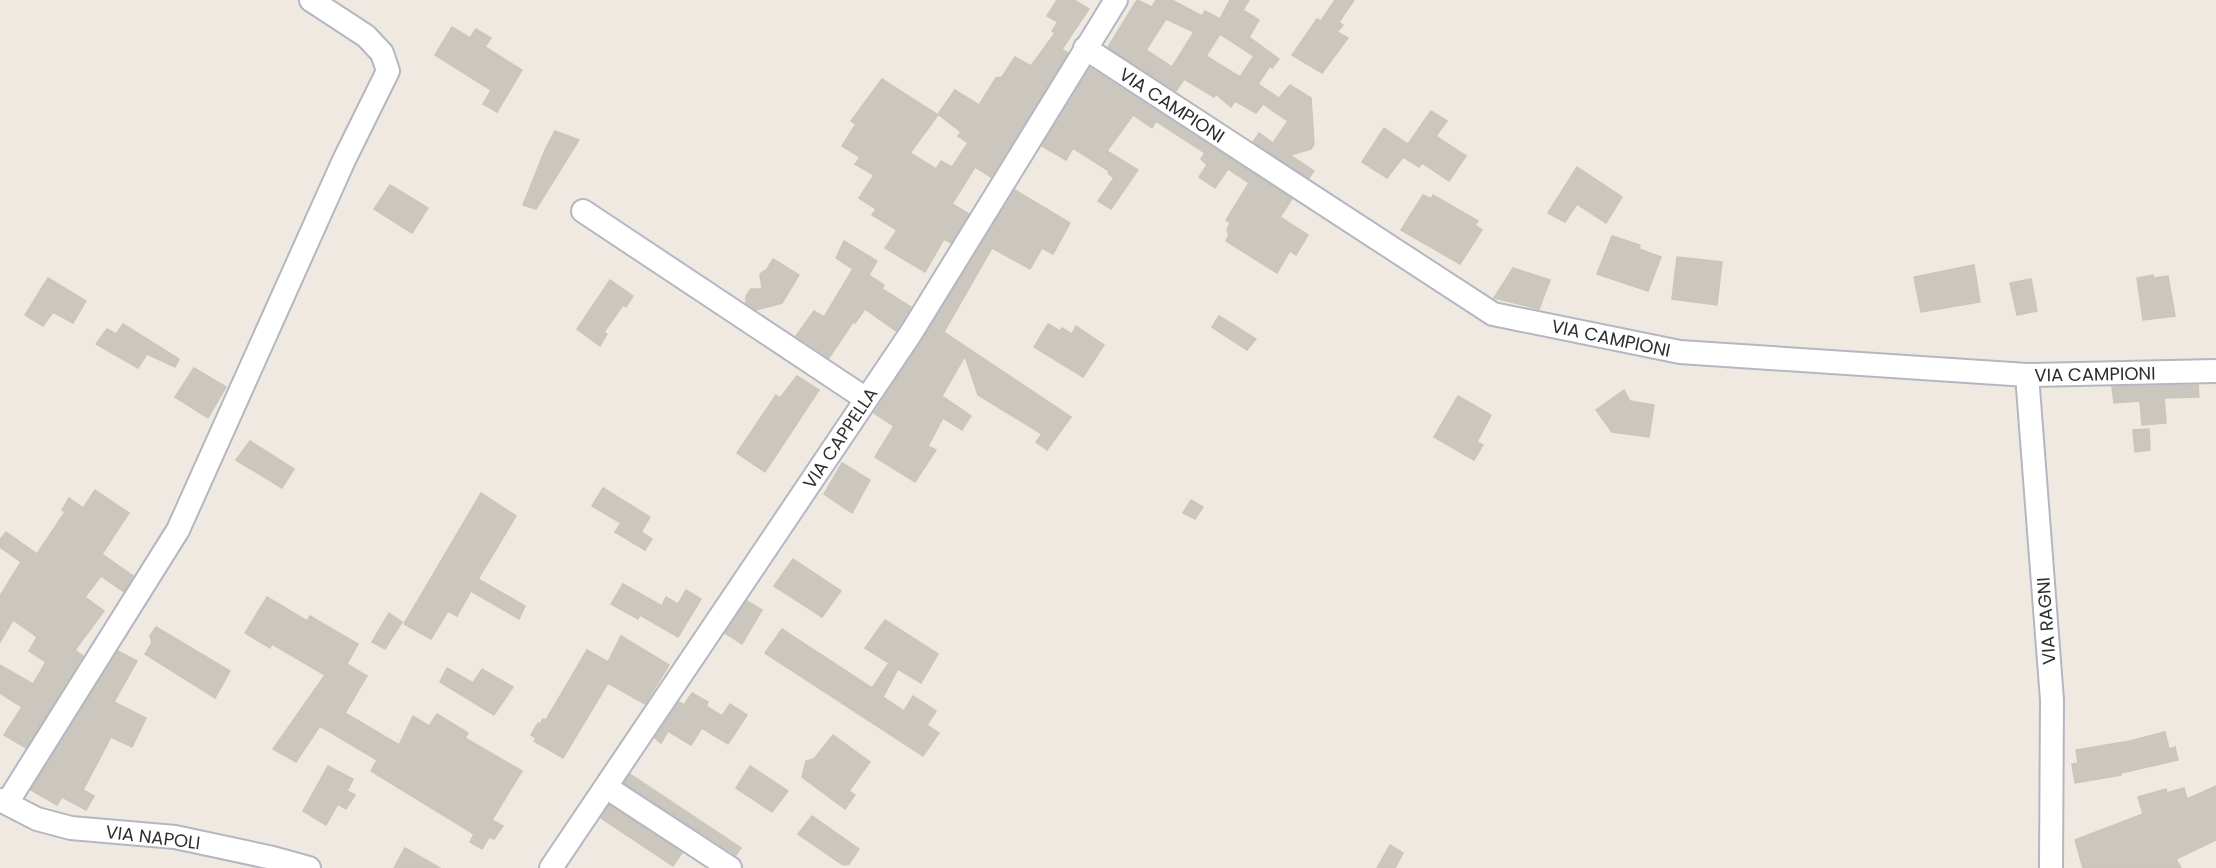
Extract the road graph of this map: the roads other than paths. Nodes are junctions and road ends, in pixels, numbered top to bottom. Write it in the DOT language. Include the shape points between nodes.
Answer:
graph roads {
  1 [pos="311,0"];
  2 [pos="1116,0"];
  3 [pos="1085,48"];
  4 [pos="584,211"];
  5 [pos="2216,371"];
  6 [pos="2027,375"];
  7 [pos="866,399"];
  8 [pos="606,787"];
  9 [pos="4,801"];
  10 [pos="309,868"];
  11 [pos="551,868"];
  12 [pos="730,868"];
  13 [pos="2051,868"];
  1 -- 9 [label="street" via="366,36 382,53 388,71 178,530"];
  2 -- 3 [label="street, VIA CAPPELLA"];
  3 -- 6 [label="street, VIA CAMPIONI" via="1493,314 1680,352"];
  3 -- 7 [label="street, VIA CAPPELLA" via="917,323"];
  4 -- 7 [label="street"];
  5 -- 6 [label="street, VIA CAMPIONI"];
  6 -- 13 [label="street, VIA RAGNI" via="2052,700"];
  7 -- 8 [label="street, VIA CAPPELLA"];
  8 -- 11 [label="street, VIA CAPPELLA"];
  8 -- 12 [label="street"];
  9 -- 10 [label="street, VIA NAPOLI" via="37,819 71,828 175,837"];
}
